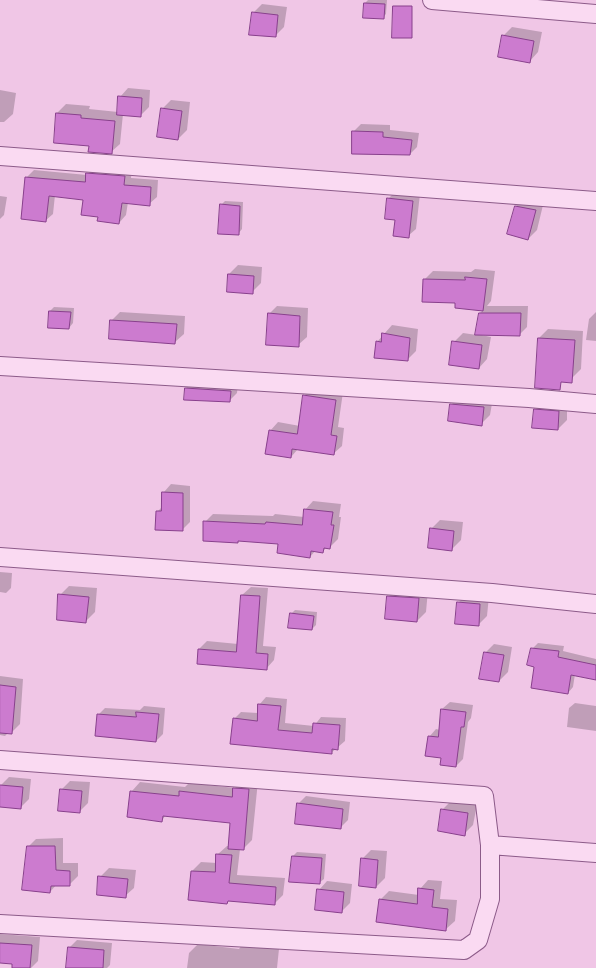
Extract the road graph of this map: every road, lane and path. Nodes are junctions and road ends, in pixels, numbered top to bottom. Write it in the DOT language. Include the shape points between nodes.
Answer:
graph roads {
  1 [pos="432,0"];
  2 [pos="596,14"];
  3 [pos="0,156"];
  4 [pos="596,201"];
  5 [pos="0,366"];
  6 [pos="596,404"];
  7 [pos="0,557"];
  8 [pos="596,604"];
  9 [pos="0,760"];
  10 [pos="490,845"];
  11 [pos="596,853"];
  12 [pos="0,924"];
  1 -- 2 [label="street"];
  3 -- 4 [label="street"];
  5 -- 6 [label="street"];
  7 -- 8 [label="street" via="492,593"];
  9 -- 10 [label="street" via="484,796"];
  10 -- 11 [label="street"];
  10 -- 12 [label="street" via="490,899 478,940 464,950"];
}
